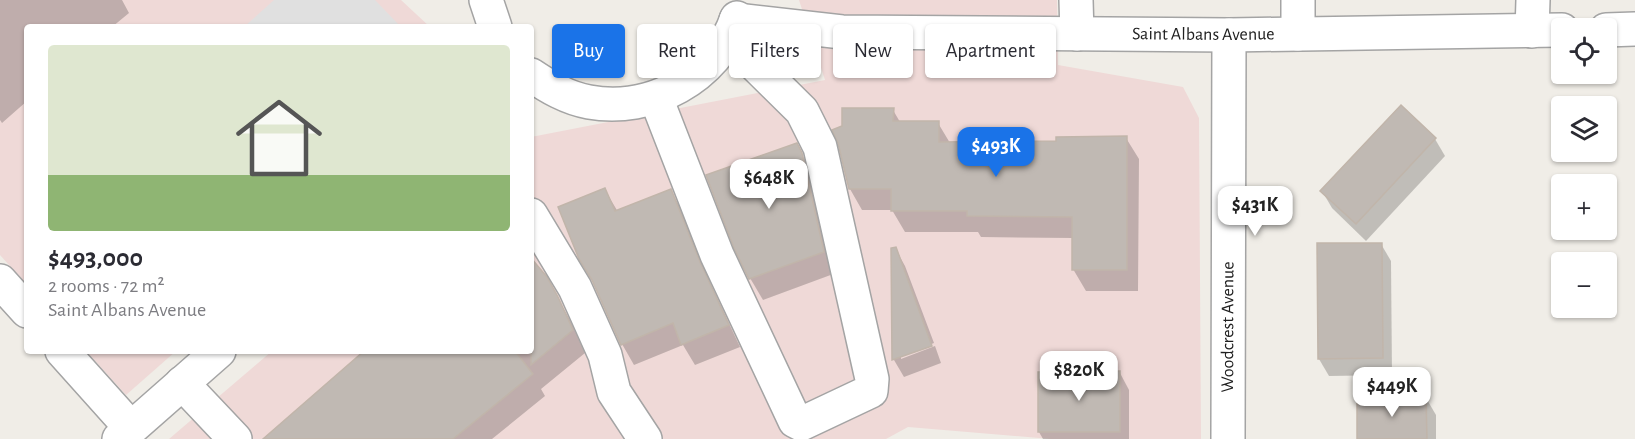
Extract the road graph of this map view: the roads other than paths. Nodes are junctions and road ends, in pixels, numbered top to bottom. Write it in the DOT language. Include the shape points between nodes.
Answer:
graph roads {
  1 [pos="486,0"];
  2 [pos="1076,0"];
  3 [pos="1298,0"];
  4 [pos="738,12"];
  5 [pos="1542,20"];
  6 [pos="494,24"];
  7 [pos="1635,29"];
  8 [pos="1617,30"];
  9 [pos="1077,34"];
  10 [pos="1298,34"];
  11 [pos="1229,35"];
  12 [pos="534,77"];
  13 [pos="656,98"];
  14 [pos="534,220"];
  15 [pos="0,281"];
  16 [pos="24,308"];
  17 [pos="64,354"];
  18 [pos="216,354"];
  19 [pos="182,383"];
  20 [pos="125,434"];
  21 [pos="235,439"];
  22 [pos="645,439"];
  23 [pos="1228,439"];
  1 -- 6 [label="street"];
  2 -- 9 [label="street"];
  3 -- 10 [label="street"];
  4 -- 9 [label="street, Saint Albans Avenue" via="842,32"];
  4 -- 13 [label="street" via="704,68 690,81"];
  4 -- 13 [label="street" via="802,111 820,147 872,379 871,391 801,424 795,421 717,255"];
  5 -- 10 [label="street, Saint Albans Avenue"];
  7 -- 8 [label="street"];
  9 -- 11 [label="street, Saint Albans Avenue"];
  10 -- 11 [label="street, Saint Albans Avenue"];
  11 -- 23 [label="street, Woodcrest Avenue"];
  12 -- 13 [label="street" via="560,93 587,102 621,104"];
  14 -- 22 [label="street" via="575,288 606,355 614,392"];
  15 -- 16 [label="street"];
  17 -- 20 [label="street"];
  18 -- 19 [label="street"];
  19 -- 20 [label="street"];
  19 -- 21 [label="street"];
}
